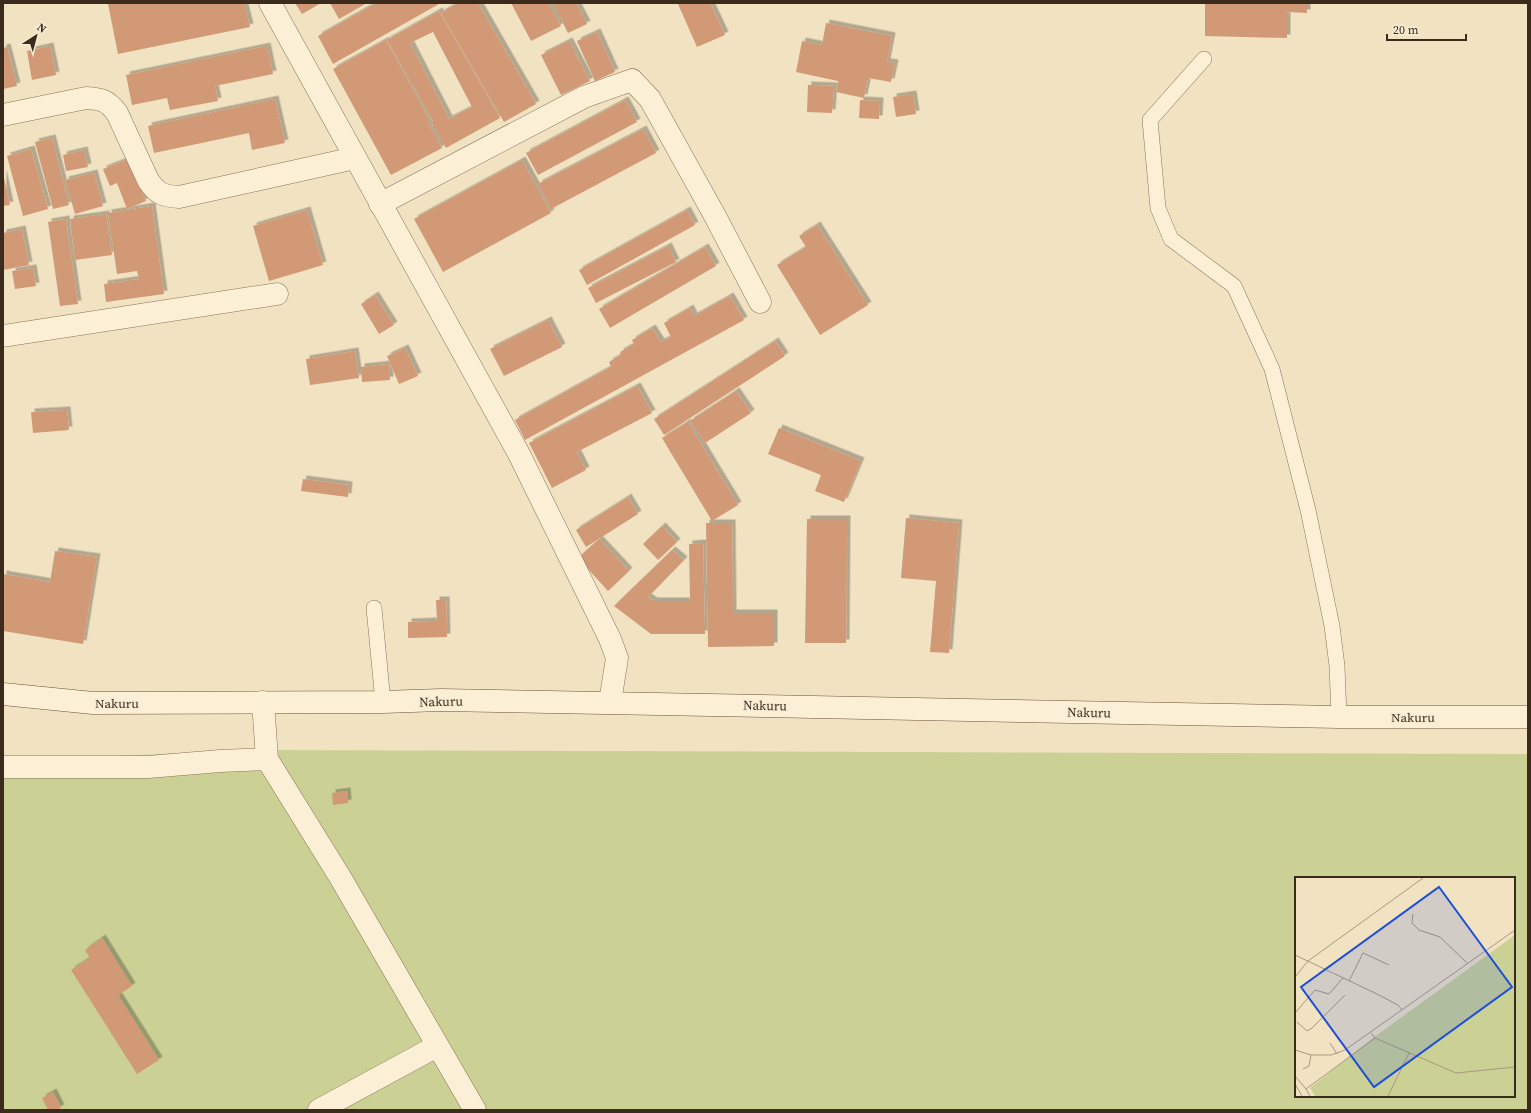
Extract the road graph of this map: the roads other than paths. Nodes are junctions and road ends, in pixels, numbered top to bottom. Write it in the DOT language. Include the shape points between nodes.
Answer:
graph roads {
  1 [pos="270,3"];
  2 [pos="1204,59"];
  3 [pos="3,115"];
  4 [pos="355,158"];
  5 [pos="380,204"];
  6 [pos="277,294"];
  7 [pos="760,302"];
  8 [pos="3,336"];
  9 [pos="374,608"];
  10 [pos="3,694"];
  11 [pos="263,702"];
  12 [pos="383,702"];
  13 [pos="610,702"];
  14 [pos="1339,717"];
  15 [pos="1528,717"];
  16 [pos="267,759"];
  17 [pos="3,767"];
  18 [pos="437,1046"];
  19 [pos="319,1110"];
  20 [pos="475,1110"];
  1 -- 4 [label="street"];
  2 -- 14 [label="lane" via="1150,120 1158,208 1171,240 1234,286 1272,369 1308,510 1332,626"];
  3 -- 4 [label="street" via="86,98 100,98 110,104 117,113 153,188 163,196 179,197"];
  4 -- 5 [label="street"];
  5 -- 7 [label="street" via="584,97 632,80 650,99"];
  5 -- 13 [label="street" via="519,454 610,639 617,658"];
  6 -- 8 [label="street"];
  9 -- 12 [label="lane"];
  10 -- 11 [label="street, Nakuru" via="94,703"];
  11 -- 12 [label="street, Nakuru"];
  11 -- 16 [label="street"];
  12 -- 13 [label="street, Nakuru"];
  13 -- 14 [label="street, Nakuru"];
  14 -- 15 [label="street, Nakuru"];
  16 -- 17 [label="street" via="148,767"];
  16 -- 18 [label="street" via="340,878"];
  18 -- 19 [label="street"];
  18 -- 20 [label="street"];
}
